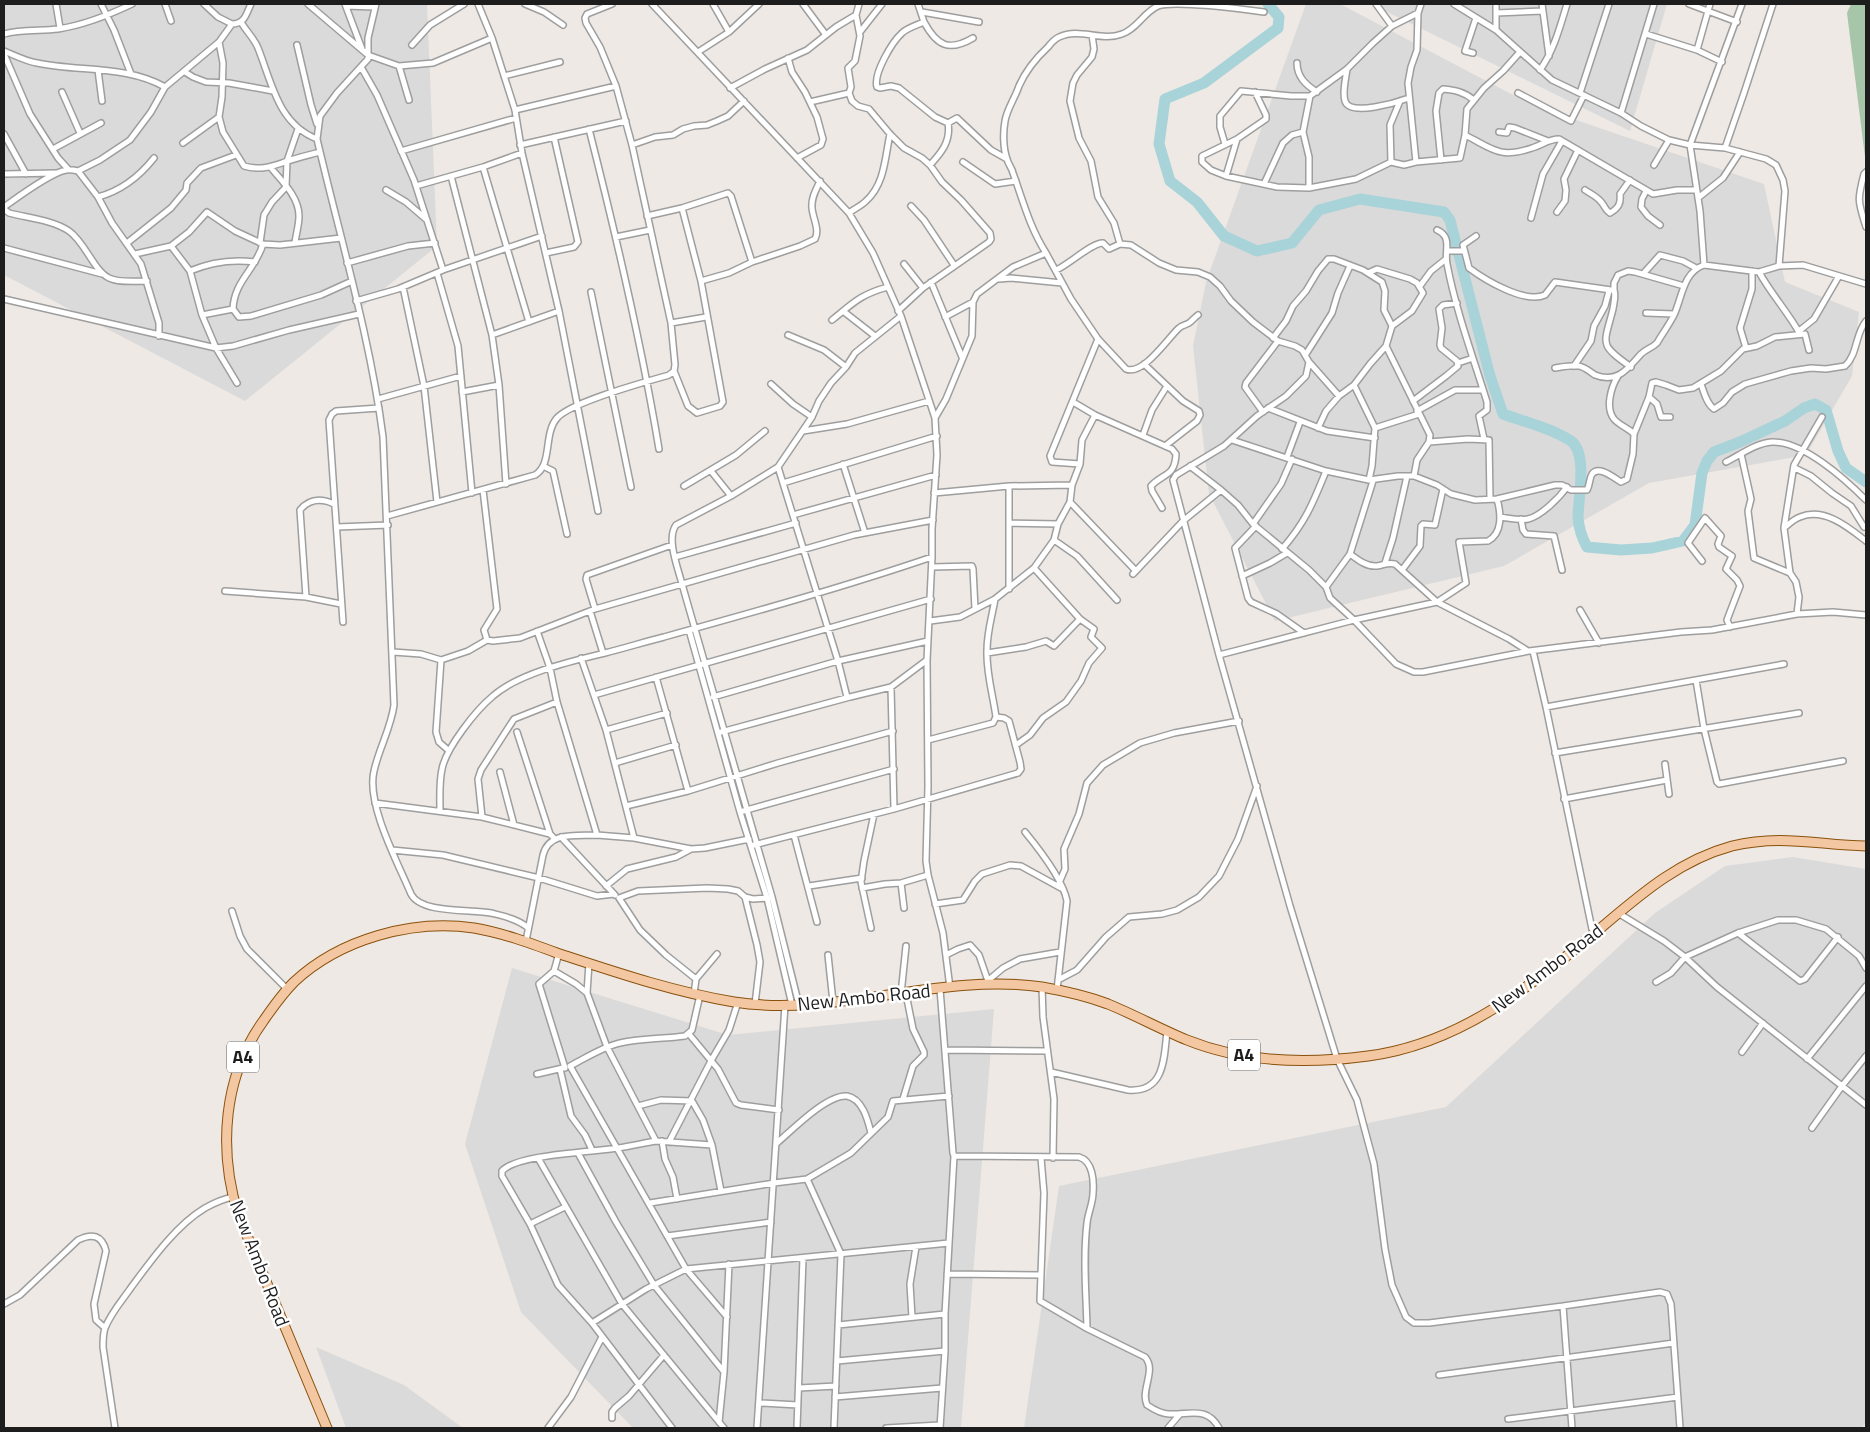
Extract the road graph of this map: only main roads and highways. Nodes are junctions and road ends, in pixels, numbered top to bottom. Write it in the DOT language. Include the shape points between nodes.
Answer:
graph roads {
  1 [pos="1866,846"];
  2 [pos="327,1428"];
  1 -- 2 [label="main road, New Ambo Road / A4" via="1774,839 1730,847 1693,860 1674,870 1516,996 1472,1023 1396,1051 1337,1060 1267,1059 1231,1053 1188,1041 1093,998 1042,987 986,983 833,1002 755,1004 697,995 490,931 430,927 399,931 364,941 336,953 288,990 251,1040 234,1080 229,1104 226,1148 233,1197"];
}
